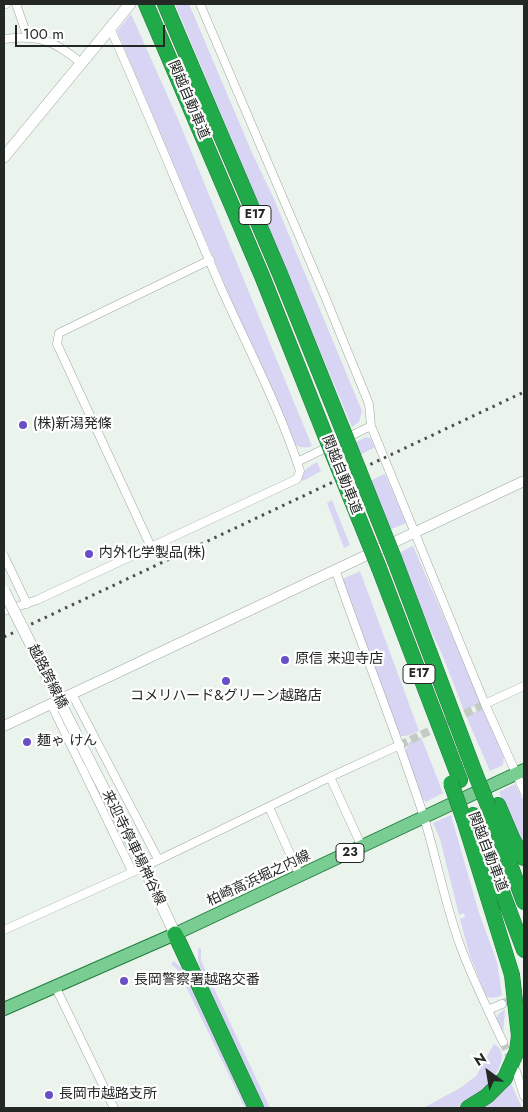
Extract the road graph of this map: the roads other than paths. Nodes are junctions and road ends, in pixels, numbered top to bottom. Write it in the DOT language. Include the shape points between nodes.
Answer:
graph roads {
  1 [pos="16,4"];
  2 [pos="130,4"];
  3 [pos="165,4"];
  4 [pos="200,4"];
  5 [pos="148,8"];
  6 [pos="110,28"];
  7 [pos="28,38"];
  8 [pos="4,39"];
  9 [pos="81,63"];
  10 [pos="4,157"];
  11 [pos="210,260"];
  12 [pos="372,426"];
  13 [pos="297,462"];
  14 [pos="524,481"];
  15 [pos="416,532"];
  16 [pos="151,547"];
  17 [pos="4,556"];
  18 [pos="335,569"];
  19 [pos="4,591"];
  20 [pos="27,604"];
  21 [pos="4,610"];
  22 [pos="524,686"];
  23 [pos="72,694"];
  24 [pos="51,704"];
  25 [pos="485,704"];
  26 [pos="4,726"];
  27 [pos="400,745"];
  28 [pos="90,762"];
  29 [pos="520,772"];
  30 [pos="330,777"];
  31 [pos="524,791"];
  32 [pos="493,806"];
  33 [pos="269,807"];
  34 [pos="424,817"];
  35 [pos="469,817"];
  36 [pos="362,847"];
  37 [pos="524,858"];
  38 [pos="158,859"];
  39 [pos="138,869"];
  40 [pos="300,876"];
  41 [pos="524,902"];
  42 [pos="4,930"];
  43 [pos="175,934"];
  44 [pos="524,950"];
  45 [pos="55,986"];
  46 [pos="502,1004"];
  47 [pos="4,1009"];
  48 [pos="488,1010"];
  49 [pos="503,1042"];
  50 [pos="516,1071"];
  51 [pos="524,1096"];
  52 [pos="114,1108"];
  53 [pos="257,1108"];
  54 [pos="468,1108"];
  1 -- 7 [label="street"];
  2 -- 6 [label="main road"];
  3 -- 32 [label="highway, 関越自動車道 / E17, bridge" via="280,274"];
  4 -- 12 [label="street" via="339,330 369,404"];
  5 -- 35 [label="highway, 関越自動車道 / E17, bridge" via="262,276 379,568"];
  6 -- 9 [label="main road"];
  6 -- 11 [label="street"];
  7 -- 8 [label="street"];
  7 -- 9 [label="street" via="56,44"];
  9 -- 10 [label="main road"];
  11 -- 13 [label="street"];
  11 -- 16 [label="street" via="59,333 57,344"];
  12 -- 13 [label="street"];
  12 -- 15 [label="street"];
  13 -- 16 [label="street" via="298,479"];
  14 -- 15 [label="street"];
  15 -- 18 [label="street"];
  15 -- 25 [label="street"];
  16 -- 20 [label="street"];
  17 -- 20 [label="street"];
  18 -- 23 [label="street"];
  18 -- 27 [label="street"];
  19 -- 28 [label="main road, 越路跨線橋, bridge"];
  20 -- 21 [label="street"];
  22 -- 25 [label="street"];
  23 -- 24 [label="street"];
  23 -- 38 [label="street"];
  24 -- 26 [label="street"];
  24 -- 39 [label="street"];
  25 -- 29 [label="street"];
  27 -- 30 [label="street"];
  27 -- 34 [label="street"];
  28 -- 39 [label="main road, 来迎寺停車場神谷線"];
  29 -- 31 [label="street"];
  29 -- 34 [label="main road, 柏崎高浜堀之内線 / 23"];
  30 -- 33 [label="street"];
  30 -- 36 [label="street"];
  32 -- 37 [label="highway"];
  32 -- 41 [label="highway, 関越自動車道"];
  33 -- 38 [label="street"];
  33 -- 40 [label="street"];
  34 -- 36 [label="main road, 柏崎高浜堀之内線 / 23"];
  34 -- 48 [label="street" via="459,944"];
  35 -- 44 [label="highway, 関越自動車道"];
  35 -- 54 [label="highway" via="512,975 518,1036 517,1051 505,1078 487,1096"];
  36 -- 40 [label="main road, 柏崎高浜堀之内線 / 23"];
  38 -- 39 [label="street"];
  39 -- 42 [label="street"];
  39 -- 43 [label="main road, 来迎寺停車場神谷線"];
  40 -- 43 [label="main road, 柏崎高浜堀之内線 / 23"];
  43 -- 45 [label="main road, 柏崎高浜堀之内線 / 23"];
  43 -- 53 [label="highway"];
  45 -- 47 [label="main road, 柏崎高浜堀之内線 / 23"];
  45 -- 52 [label="street"];
  46 -- 48 [label="street"];
  48 -- 49 [label="street"];
  50 -- 51 [label="street"];
}
